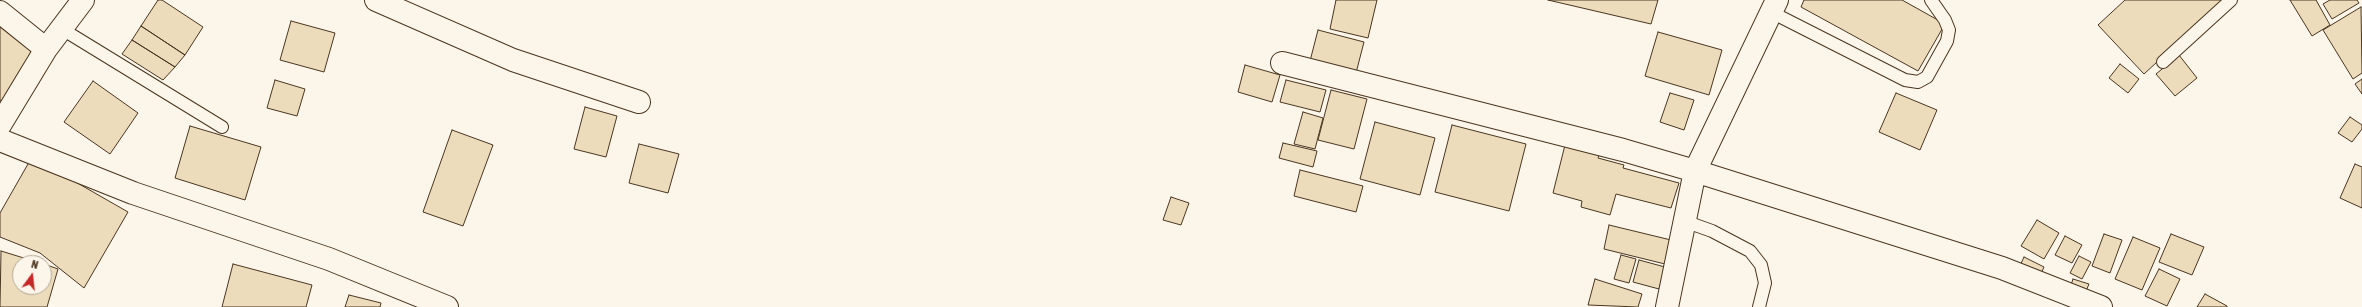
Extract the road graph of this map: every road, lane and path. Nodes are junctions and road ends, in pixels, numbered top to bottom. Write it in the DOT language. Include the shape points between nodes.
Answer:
graph roads {
  1 [pos="83,0"];
  2 [pos="376,0"];
  3 [pos="1931,0"];
  4 [pos="2231,0"];
  5 [pos="1774,6"];
  6 [pos="0,12"];
  7 [pos="62,29"];
  8 [pos="46,50"];
  9 [pos="2163,62"];
  10 [pos="1282,63"];
  11 [pos="639,102"];
  12 [pos="0,125"];
  13 [pos="222,127"];
  14 [pos="0,140"];
  15 [pos="1695,171"];
  16 [pos="1684,221"];
  17 [pos="447,307"];
  18 [pos="1667,307"];
  19 [pos="1759,307"];
  20 [pos="2099,307"];
  1 -- 7 [label="street"];
  2 -- 11 [label="street" via="513,60"];
  3 -- 5 [label="lane" via="1945,20 1949,30 1948,41 1927,76 1918,82 1905,80"];
  4 -- 9 [label="lane"];
  5 -- 15 [label="street"];
  6 -- 8 [label="street"];
  7 -- 8 [label="street"];
  7 -- 13 [label="lane"];
  8 -- 12 [label="street"];
  10 -- 15 [label="street" via="1623,150"];
  14 -- 17 [label="street" via="133,193 329,259"];
  15 -- 16 [label="street"];
  15 -- 20 [label="street" via="1995,266"];
  16 -- 18 [label="street"];
  16 -- 19 [label="lane" via="1712,231 1750,251 1762,265 1764,282"];
}
